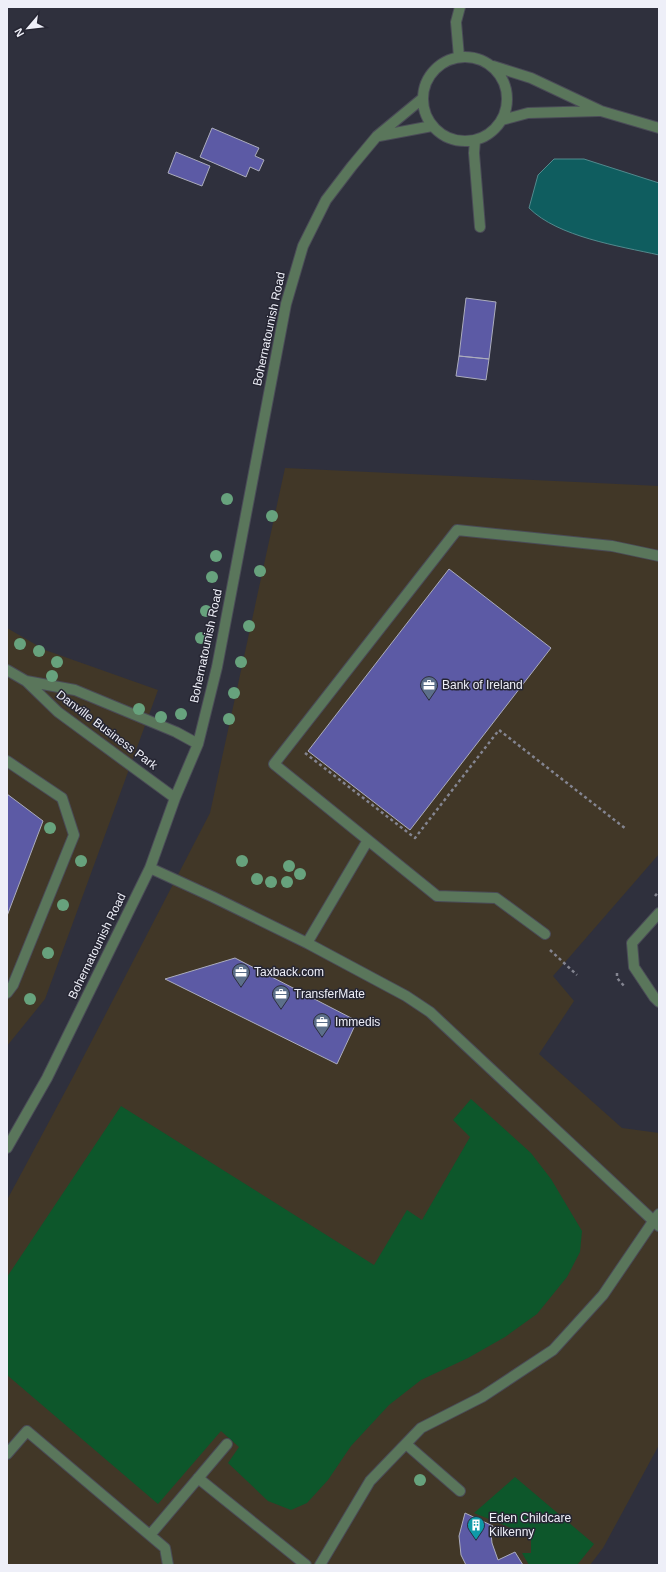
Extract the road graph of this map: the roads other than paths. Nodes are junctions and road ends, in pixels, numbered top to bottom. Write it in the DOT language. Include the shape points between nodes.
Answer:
graph roads {
  1 [pos="460,7"];
  2 [pos="459,57"];
  3 [pos="491,66"];
  4 [pos="423,98"];
  5 [pos="601,111"];
  6 [pos="502,120"];
  7 [pos="432,126"];
  8 [pos="659,128"];
  9 [pos="377,136"];
  10 [pos="475,140"];
  11 [pos="480,227"];
  12 [pos="659,556"];
  13 [pos="7,670"];
  14 [pos="26,681"];
  15 [pos="198,744"];
  16 [pos="7,761"];
  17 [pos="175,798"];
  18 [pos="368,840"];
  19 [pos="150,868"];
  20 [pos="659,913"];
  21 [pos="545,934"];
  22 [pos="307,943"];
  23 [pos="7,993"];
  24 [pos="659,1002"];
  25 [pos="7,1148"];
  26 [pos="657,1220"];
  27 [pos="227,1444"];
  28 [pos="406,1444"];
  29 [pos="7,1454"];
  30 [pos="198,1478"];
  31 [pos="460,1491"];
  32 [pos="150,1535"];
  33 [pos="168,1565"];
  34 [pos="306,1565"];
  35 [pos="320,1565"];
  1 -- 2 [label="street" via="456,22"];
  2 -- 3 [label="street" via="481,60"];
  2 -- 4 [label="street" via="448,60 430,75"];
  3 -- 5 [label="street" via="531,78"];
  3 -- 6 [label="street" via="499,74 507,97"];
  4 -- 7 [label="street" via="424,108"];
  4 -- 9 [label="street, Bohernatounish Road"];
  5 -- 6 [label="street" via="528,113"];
  5 -- 8 [label="street"];
  6 -- 10 [label="street" via="490,132"];
  7 -- 9 [label="street"];
  7 -- 10 [label="street" via="452,139"];
  9 -- 15 [label="street, Bohernatounish Road" via="326,200 303,246 286,304 217,667"];
  10 -- 11 [label="street"];
  12 -- 18 [label="street" via="612,546 458,530 274,764"];
  13 -- 14 [label="street, Danville Business Park"];
  14 -- 15 [label="street, Danville Business Park" via="75,690 176,732"];
  14 -- 17 [label="street, Danville Business Park" via="58,712"];
  15 -- 17 [label="street, Bohernatounish Road"];
  16 -- 23 [label="street" via="62,798 74,835 13,985"];
  17 -- 19 [label="street, Bohernatounish Road"];
  18 -- 21 [label="street" via="437,896 496,898"];
  18 -- 22 [label="street"];
  19 -- 22 [label="street"];
  19 -- 25 [label="street, Bohernatounish Road" via="47,1078"];
  20 -- 24 [label="street" via="632,943 634,966"];
  22 -- 26 [label="street" via="406,996 430,1012"];
  26 -- 28 [label="street" via="603,1295 553,1350 482,1397 421,1428"];
  27 -- 30 [label="street"];
  28 -- 31 [label="street"];
  28 -- 35 [label="street" via="370,1481"];
  29 -- 32 [label="street" via="27,1431"];
  30 -- 32 [label="street"];
  30 -- 34 [label="street"];
  32 -- 33 [label="street" via="165,1548"];
}
